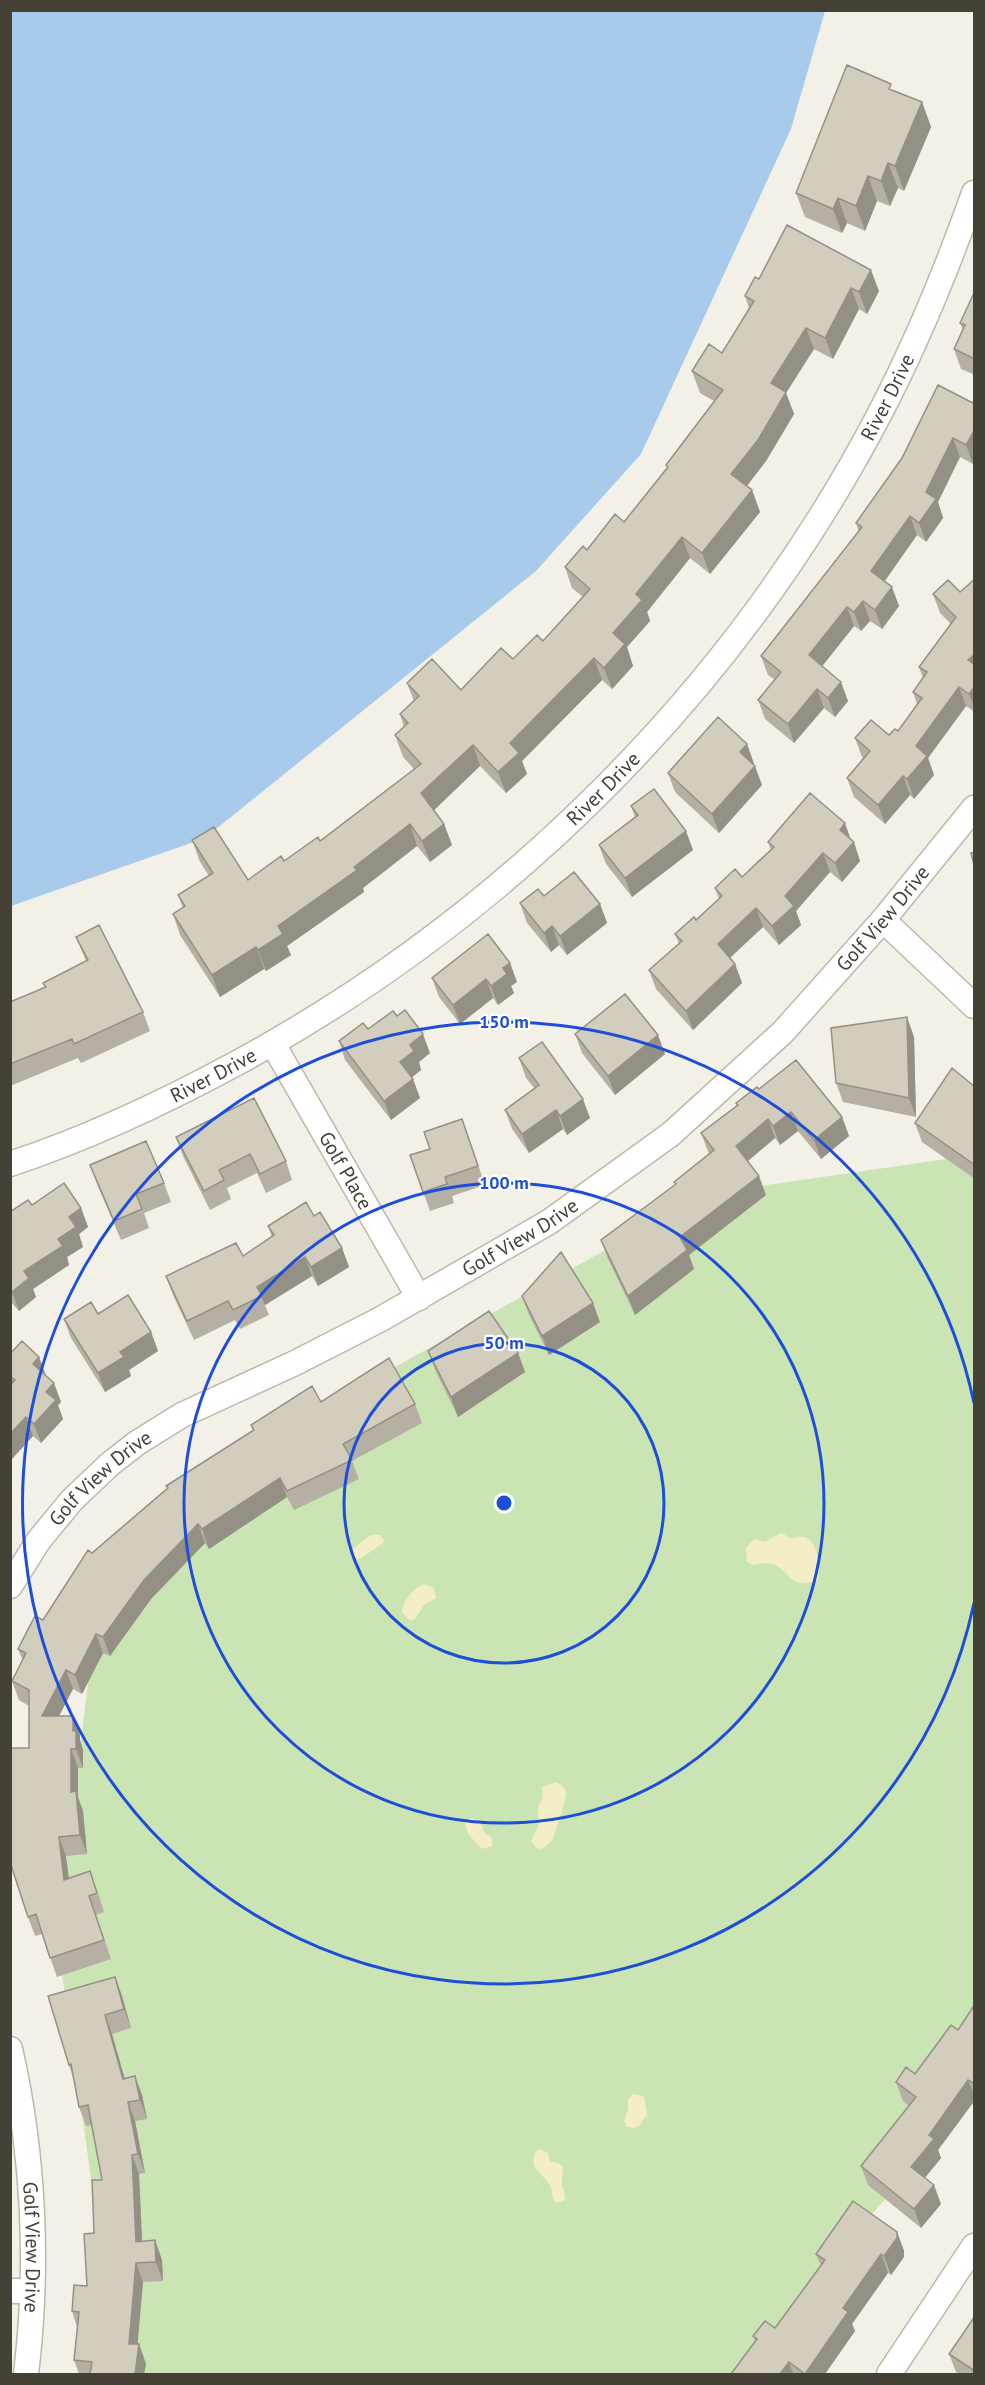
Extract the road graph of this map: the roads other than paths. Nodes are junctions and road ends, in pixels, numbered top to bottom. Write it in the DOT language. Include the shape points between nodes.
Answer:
graph roads {
  1 [pos="975,194"];
  2 [pos="975,808"];
  3 [pos="883,920"];
  4 [pos="975,1006"];
  5 [pos="273,1044"];
  6 [pos="10,1164"];
  7 [pos="419,1298"];
  8 [pos="10,1586"];
  9 [pos="10,2049"];
  10 [pos="975,2246"];
  11 [pos="21,2291"];
  12 [pos="26,2374"];
  13 [pos="890,2374"];
  1 -- 5 [label="street, River Drive" via="918,337 835,493 787,568 679,708 556,836 489,894 419,949"];
  2 -- 3 [label="street, Golf View Drive"];
  3 -- 4 [label="street"];
  3 -- 7 [label="street, Golf View Drive" via="783,1032 671,1134 549,1222"];
  5 -- 6 [label="street, River Drive" via="63,1147"];
  5 -- 7 [label="street, Golf Place"];
  7 -- 8 [label="street, Golf View Drive" via="295,1363 182,1415 137,1443 72,1500 39,1540"];
  9 -- 11 [label="street, Golf View Drive" via="26,2139 32,2210"];
  10 -- 13 [label="street"];
  11 -- 12 [label="street, Golf View Drive"];
}
